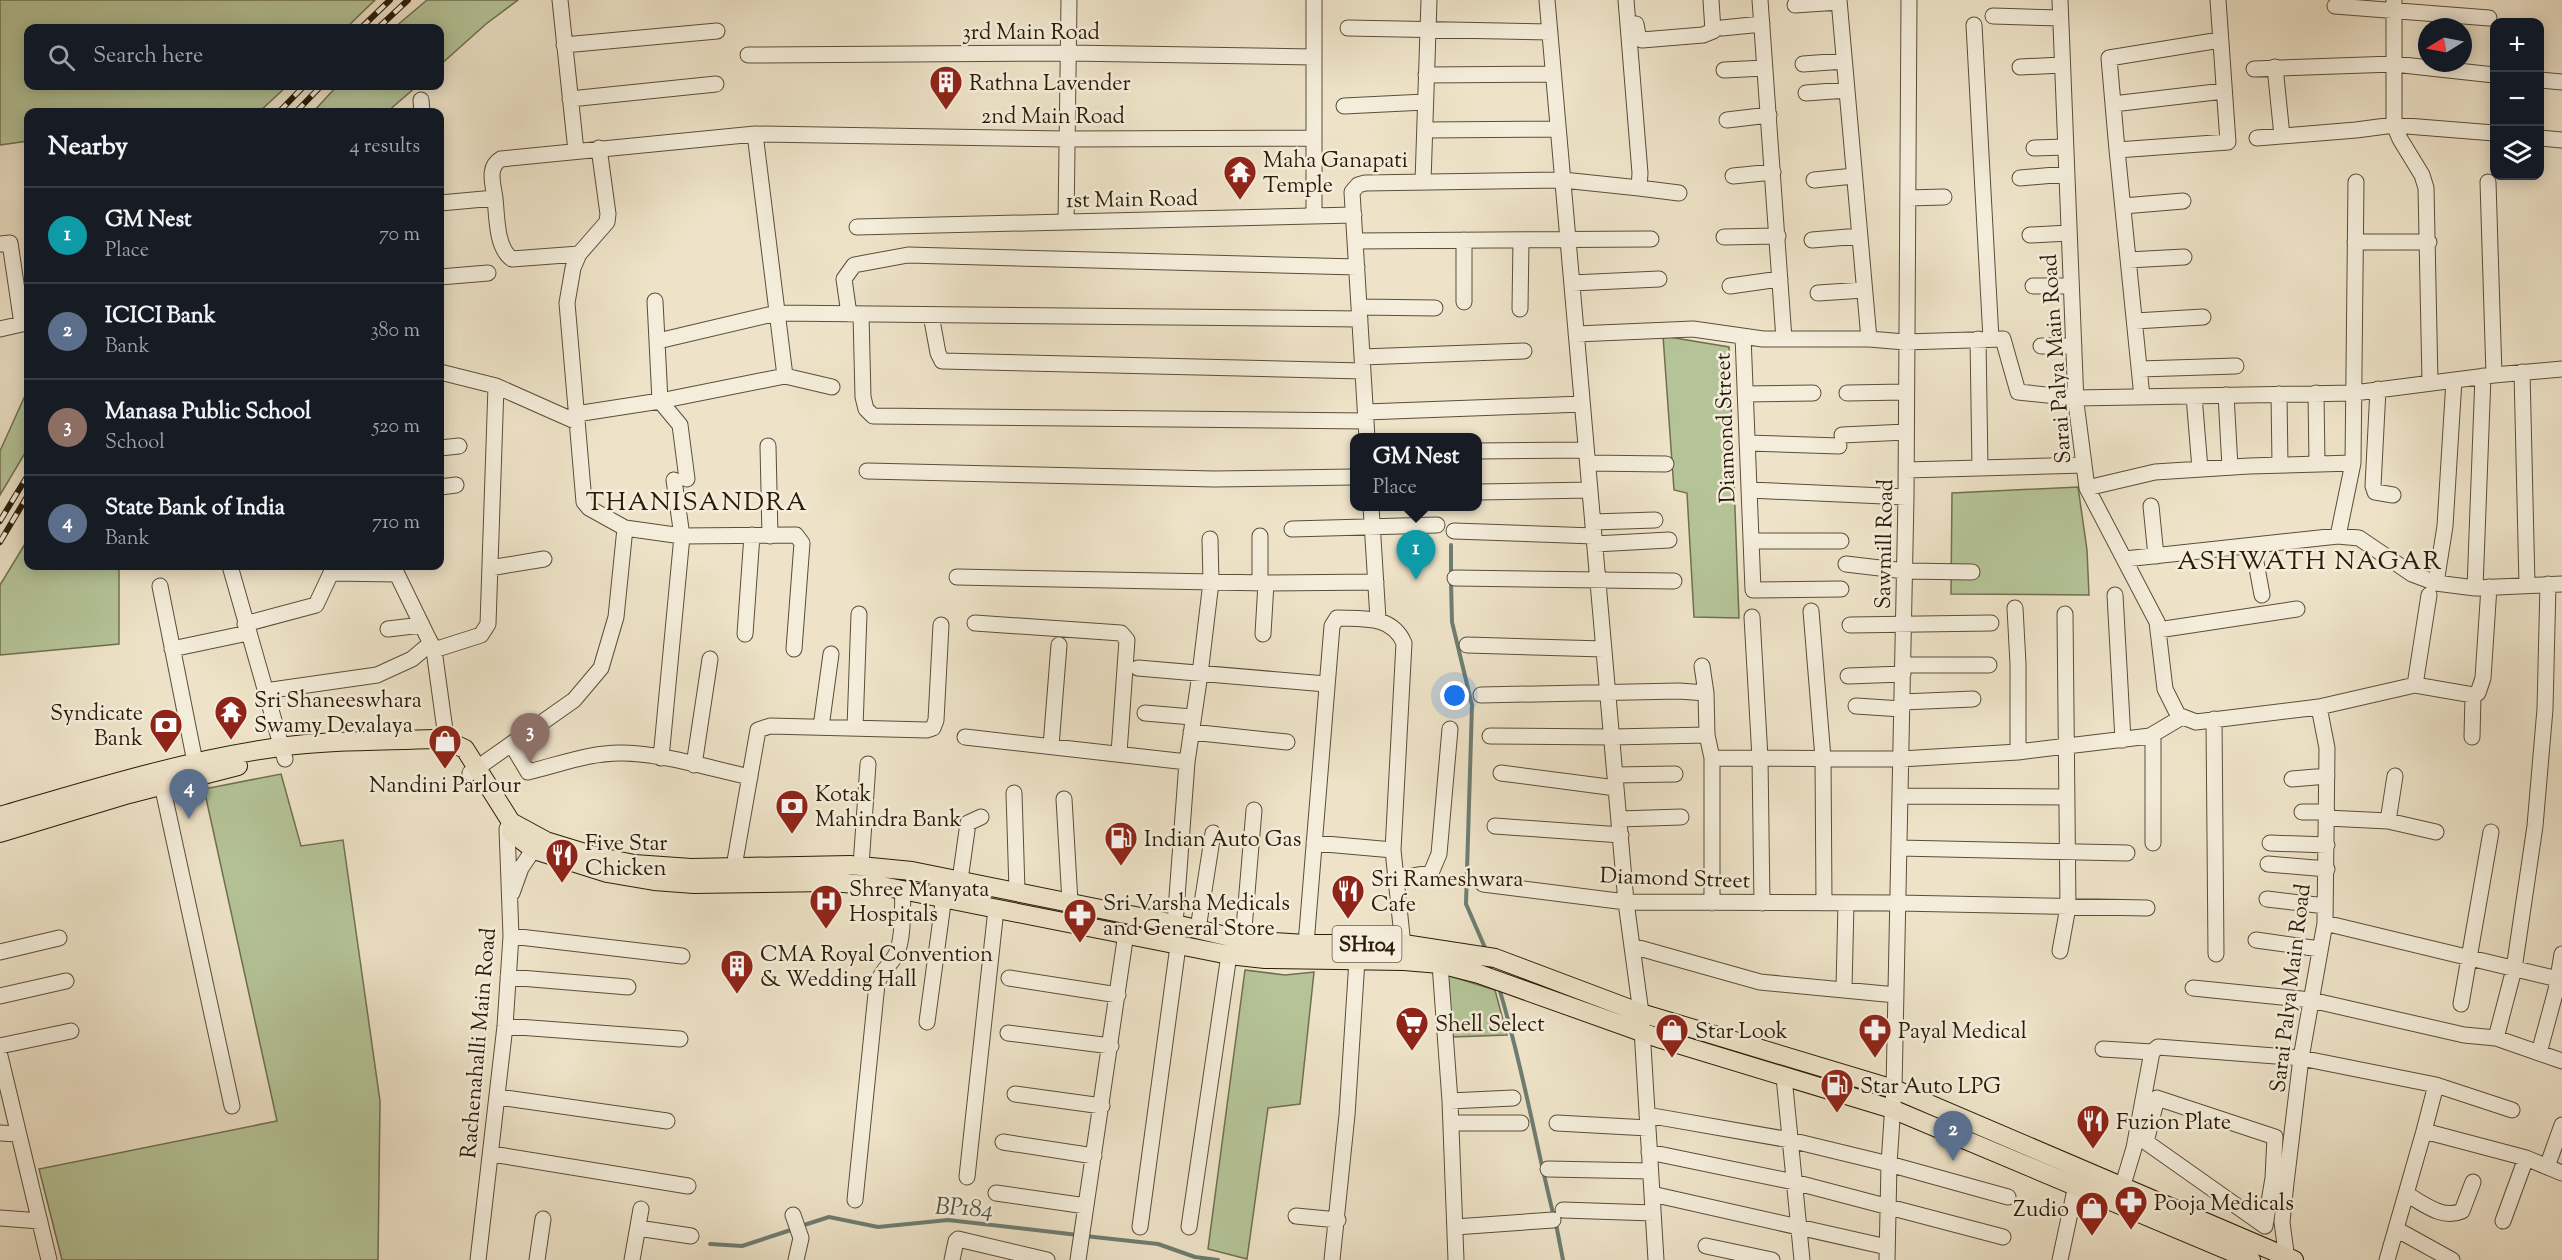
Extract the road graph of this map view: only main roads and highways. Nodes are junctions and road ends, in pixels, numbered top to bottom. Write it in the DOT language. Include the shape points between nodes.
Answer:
graph roads {
  1 [pos="284,752"];
  2 [pos="0,816"];
  3 [pos="0,833"];
  4 [pos="733,874"];
  5 [pos="1404,952"];
  6 [pos="2289,1259"];
  7 [pos="2251,1260"];
  1 -- 2 [label="main road" via="195,762"];
  1 -- 3 [label="main road"];
  1 -- 4 [label="main road, SH104" via="435,739 465,749 509,826 537,844 634,864"];
  4 -- 5 [label="main road, SH104" via="861,866 912,871 1244,940"];
  4 -- 5 [label="main road, SH104" via="903,889 1229,955 1357,960"];
  5 -- 6 [label="main road, SH104" via="1495,958 1641,1013 1894,1089"];
  5 -- 7 [label="main road, SH104" via="1479,974 1641,1032 1892,1109"];
}
